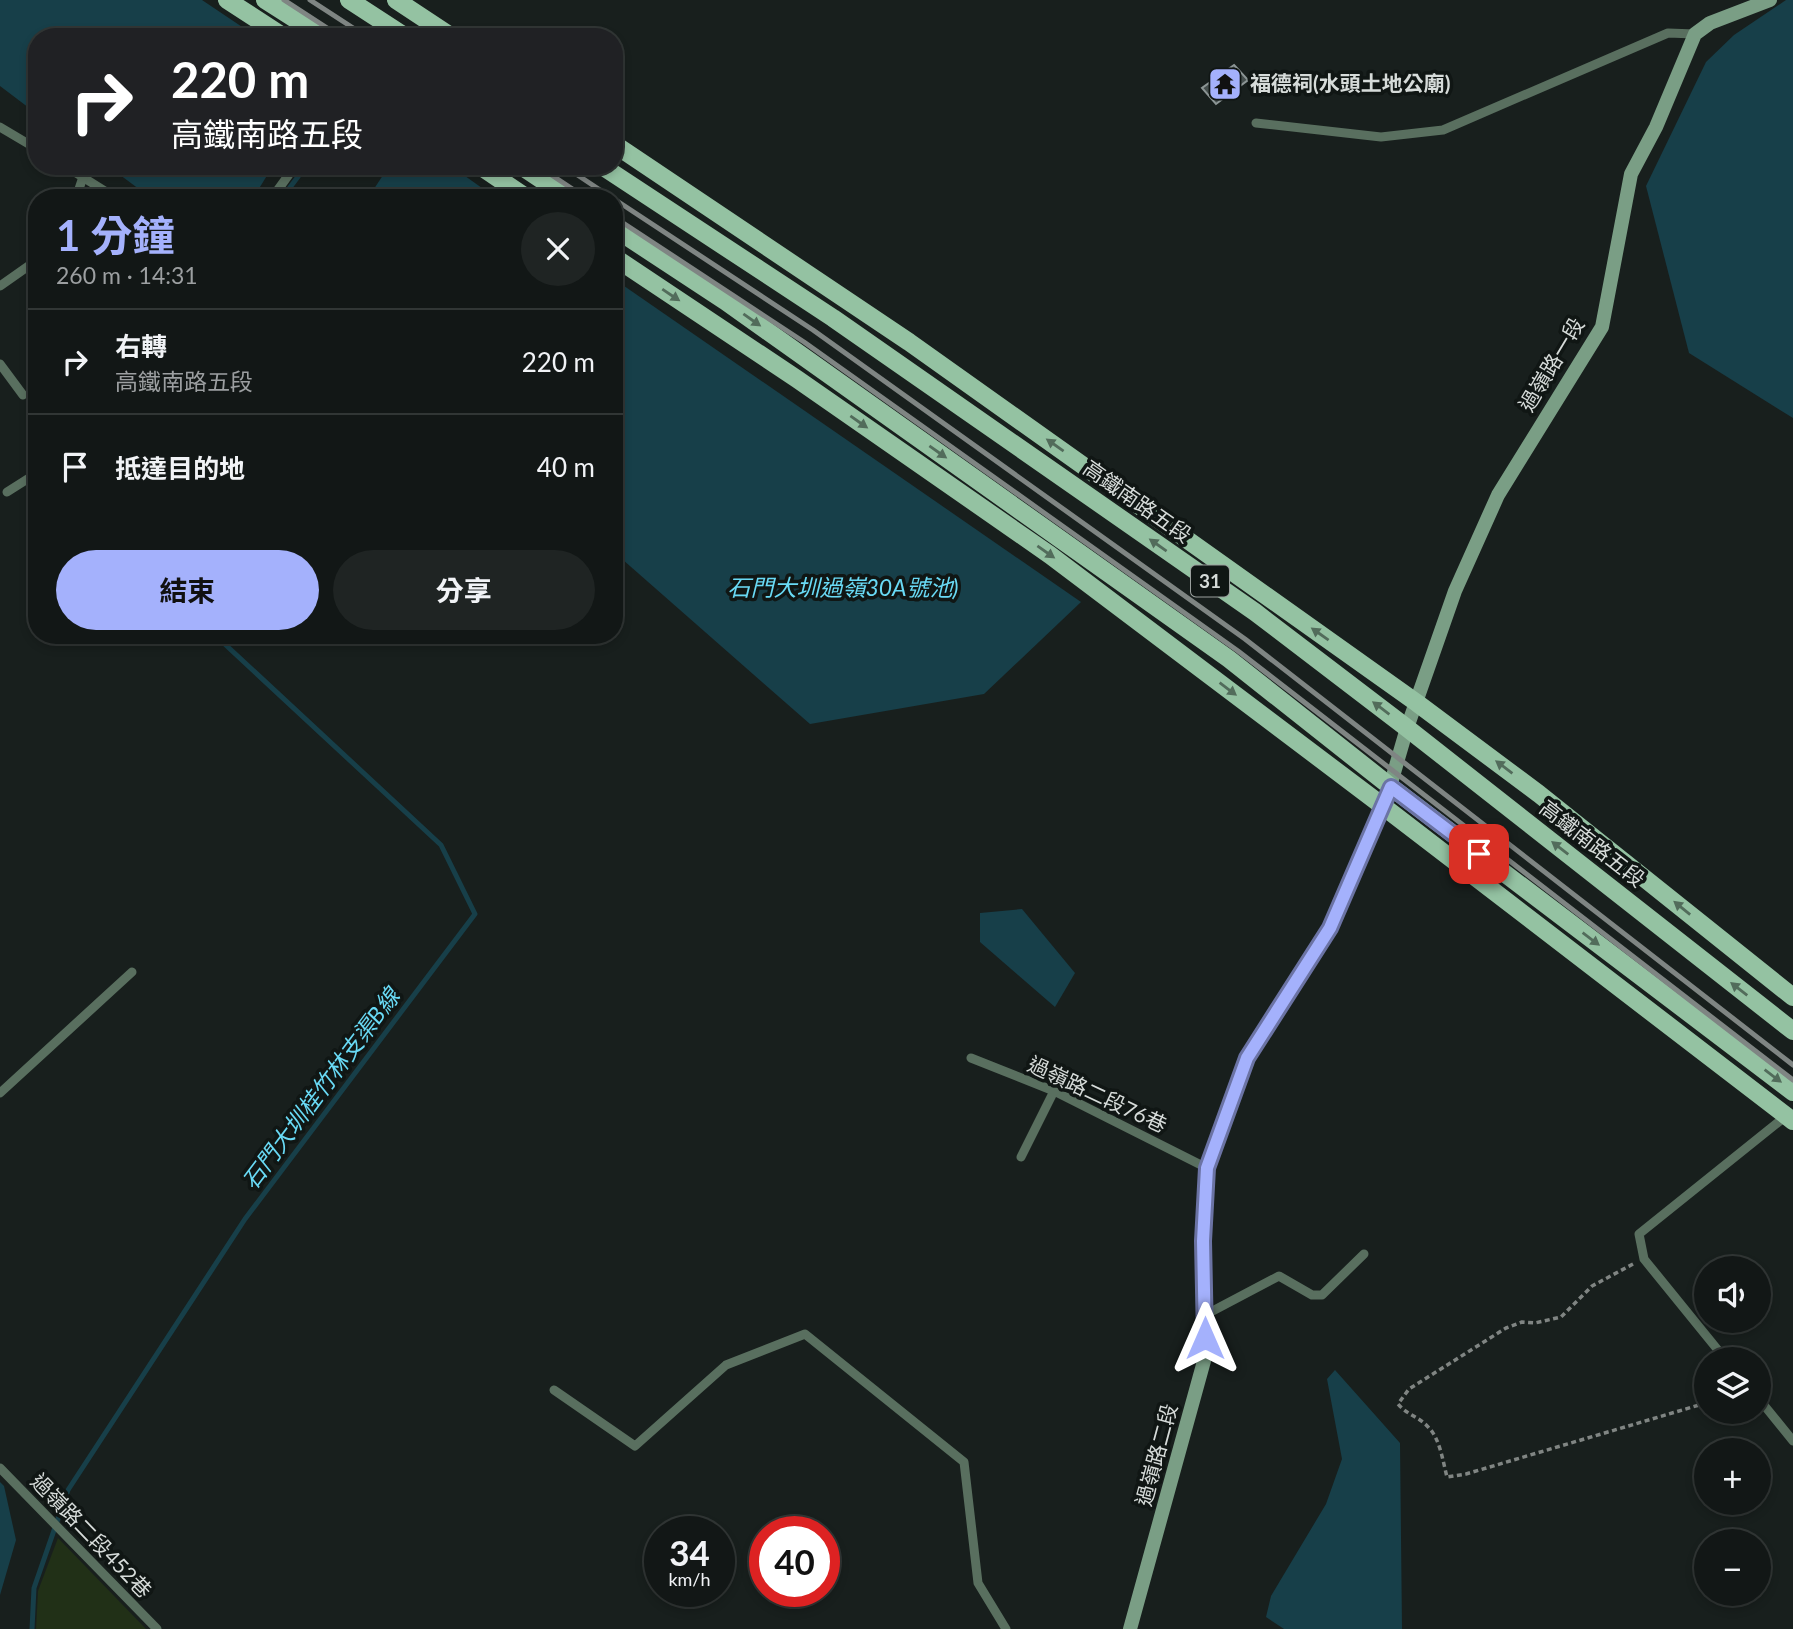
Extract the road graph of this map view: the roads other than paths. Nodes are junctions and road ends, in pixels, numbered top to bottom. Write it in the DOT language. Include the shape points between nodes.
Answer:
graph roads {
  1 [pos="227,0"];
  2 [pos="265,0"];
  3 [pos="349,0"];
  4 [pos="396,0"];
  5 [pos="1770,0"];
  6 [pos="270,28"];
  7 [pos="309,28"];
  8 [pos="392,28"];
  9 [pos="438,28"];
  10 [pos="1695,34"];
  11 [pos="1256,123"];
  12 [pos="1,130"];
  13 [pos="28,144"];
  14 [pos="623,150"];
  15 [pos="80,175"];
  16 [pos="493,175"];
  17 [pos="534,175"];
  18 [pos="617,175"];
  19 [pos="83,177"];
  20 [pos="79,189"];
  21 [pos="102,189"];
  22 [pos="514,189"];
  23 [pos="556,189"];
  24 [pos="744,230"];
  25 [pos="623,233"];
  26 [pos="623,263"];
  27 [pos="28,266"];
  28 [pos="0,286"];
  29 [pos="833,318"];
  30 [pos="0,364"];
  31 [pos="23,395"];
  32 [pos="28,479"];
  33 [pos="7,492"];
  34 [pos="1418,703"];
  35 [pos="1407,728"];
  36 [pos="1391,787"];
  37 [pos="1384,807"];
  38 [pos="132,972"];
  39 [pos="1655,987"];
  40 [pos="1793,997"];
  41 [pos="1793,1031"];
  42 [pos="971,1058"];
  43 [pos="1724,1068"];
  44 [pos="1054,1091"];
  45 [pos="1793,1091"];
  46 [pos="0,1093"];
  47 [pos="1790,1119"];
  48 [pos="1021,1157"];
  49 [pos="1207,1168"];
  50 [pos="1364,1254"];
  51 [pos="1205,1315"];
  52 [pos="1715,1347"];
  53 [pos="554,1390"];
  54 [pos="1771,1414"];
  55 [pos="1793,1441"];
  56 [pos="0,1468"];
  57 [pos="157,1629"];
  58 [pos="1006,1629"];
  59 [pos="1130,1629"];
  1 -- 6 [label="main road"];
  2 -- 7 [label="main road"];
  3 -- 8 [label="main road"];
  4 -- 9 [label="main road"];
  5 -- 10 [label="street" via="1710,23"];
  10 -- 11 [label="lane" via="1668,33 1443,130 1381,137"];
  10 -- 34 [label="street, 過嶺路一段" via="1631,174 1602,327 1498,495 1455,591"];
  12 -- 13 [label="lane"];
  14 -- 24 [label="main road, 高鐵南路五段 / 31"];
  15 -- 19 [label="lane"];
  16 -- 22 [label="main road"];
  17 -- 23 [label="main road"];
  18 -- 29 [label="main road, 高鐵南路五段 / 31"];
  19 -- 20 [label="lane"];
  19 -- 21 [label="lane"];
  24 -- 29 [label="main road"];
  34 -- 24 [label="main road, 高鐵南路五段 / 31, one-way"];
  25 -- 36 [label="main road, 31, one-way" via="791,347 1229,659"];
  26 -- 37 [label="main road, one-way" via="1050,555"];
  27 -- 28 [label="lane"];
  35 -- 29 [label="main road, 高鐵南路五段 / 31, one-way" via="1255,612"];
  30 -- 31 [label="lane"];
  32 -- 33 [label="lane"];
  34 -- 35 [label="street, 過嶺路一段"];
  40 -- 34 [label="main road, 高鐵南路五段 / 31, one-way"];
  35 -- 36 [label="street, 過嶺路一段"];
  41 -- 35 [label="main road, 高鐵南路五段 / 31, one-way"];
  36 -- 37 [label="street, 過嶺路二段"];
  36 -- 39 [label="main road, 31, one-way"];
  37 -- 43 [label="main road"];
  37 -- 49 [label="street, 過嶺路二段" via="1330,928 1247,1058"];
  38 -- 46 [label="lane"];
  39 -- 43 [label="main road"];
  39 -- 45 [label="main road, 31, one-way"];
  42 -- 44 [label="lane, 過嶺路二段76巷"];
  43 -- 47 [label="main road"];
  44 -- 48 [label="lane"];
  44 -- 49 [label="lane, 過嶺路二段76巷"];
  47 -- 52 [label="lane" via="1639,1234 1644,1259"];
  49 -- 51 [label="street, 過嶺路二段"];
  50 -- 51 [label="lane" via="1322,1295 1312,1295 1279,1276"];
  51 -- 59 [label="street, 過嶺路二段" via="1204,1361"];
  53 -- 58 [label="lane" via="635,1446 726,1364 805,1334 964,1462 978,1583"];
  54 -- 55 [label="lane"];
  56 -- 57 [label="lane, 過嶺路二段452巷"];
}
